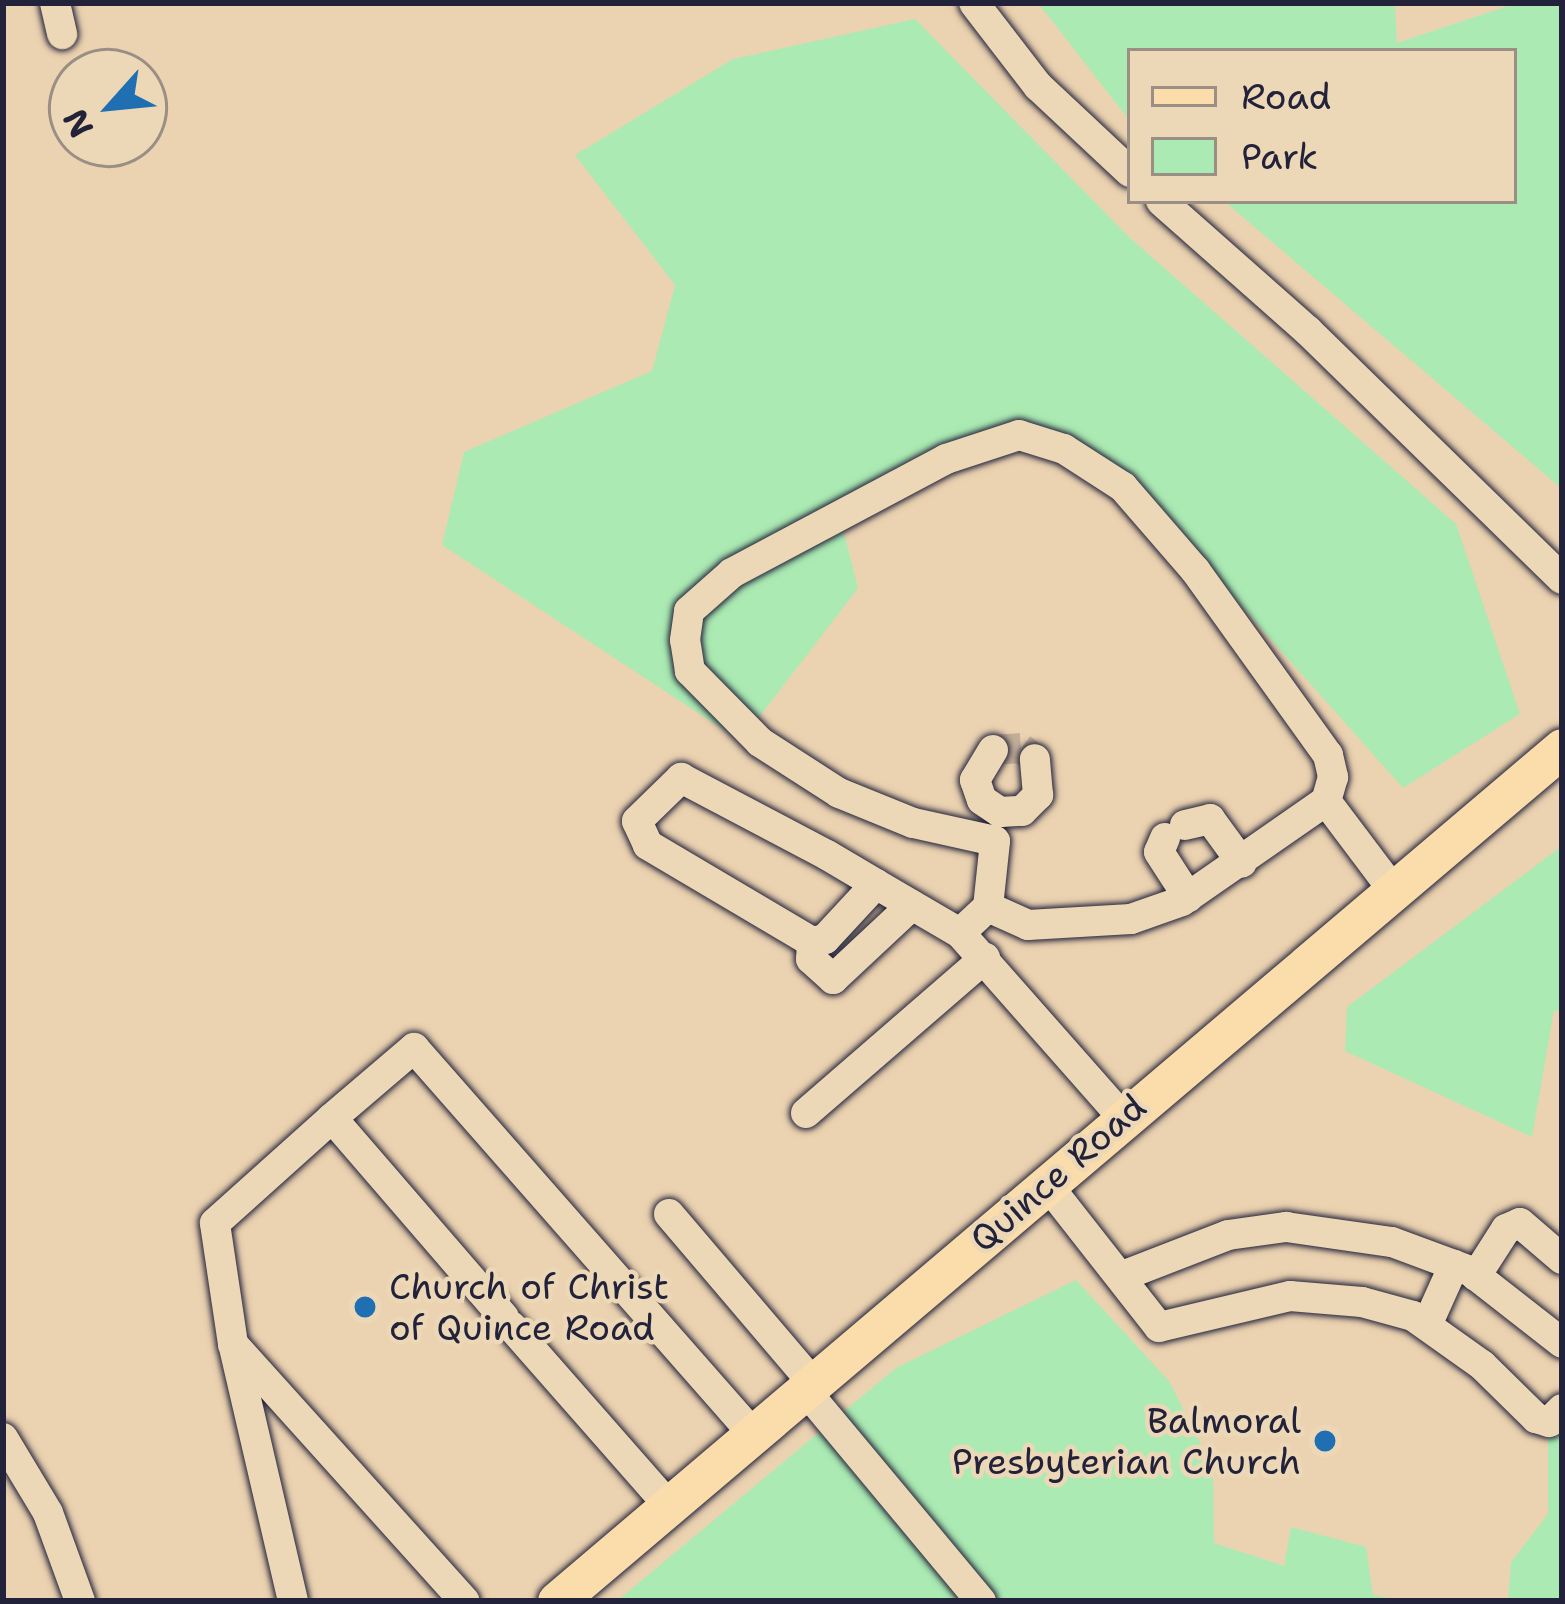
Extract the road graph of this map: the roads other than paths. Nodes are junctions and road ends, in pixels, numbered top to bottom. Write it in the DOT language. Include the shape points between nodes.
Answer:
graph roads {
  1 [pos="55,3"];
  2 [pos="974,3"];
  3 [pos="62,34"];
  4 [pos="1127,169"];
  5 [pos="1164,204"];
  6 [pos="1562,579"];
  7 [pos="993,750"];
  8 [pos="1560,750"];
  9 [pos="1035,759"];
  10 [pos="1326,801"];
  11 [pos="998,827"];
  12 [pos="1242,863"];
  13 [pos="876,884"];
  14 [pos="1393,890"];
  15 [pos="1188,897"];
  16 [pos="911,905"];
  17 [pos="988,908"];
  18 [pos="960,934"];
  19 [pos="812,941"];
  20 [pos="985,958"];
  21 [pos="806,1113"];
  22 [pos="332,1118"];
  23 [pos="1122,1118"];
  24 [pos="1046,1183"];
  25 [pos="669,1214"];
  26 [pos="1562,1259"];
  27 [pos="1465,1270"];
  28 [pos="1125,1275"];
  29 [pos="1427,1325"];
  30 [pos="1562,1343"];
  31 [pos="233,1344"];
  32 [pos="809,1387"];
  33 [pos="1562,1409"];
  34 [pos="753,1434"];
  35 [pos="3,1438"];
  36 [pos="669,1506"];
  37 [pos="80,1601"];
  38 [pos="292,1601"];
  39 [pos="464,1601"];
  40 [pos="557,1601"];
  41 [pos="981,1601"];
  1 -- 3 [label="street"];
  2 -- 4 [label="street" via="1038,86"];
  5 -- 6 [label="street" via="1309,331"];
  7 -- 11 [label="street" via="975,780"];
  8 -- 14 [label="main road, Quince Road"];
  9 -- 11 [label="street" via="1038,796"];
  10 -- 11 [label="street" via="1328,754 1195,570 1124,487 1064,449 1019,435 946,459 732,573 689,611 685,640 690,671 760,742 839,794 913,823"];
  10 -- 12 [label="street"];
  10 -- 14 [label="street"];
  11 -- 17 [label="street"];
  12 -- 15 [label="street"];
  12 -- 15 [label="street" via="1210,820 1175,831 1159,852"];
  13 -- 16 [label="street"];
  13 -- 19 [label="street" via="824,939"];
  13 -- 19 [label="street" via="681,778 638,820 648,845"];
  14 -- 23 [label="main road, Quince Road"];
  15 -- 17 [label="street" via="1075,928 1028,926"];
  16 -- 18 [label="street"];
  16 -- 19 [label="street" via="832,979 811,959"];
  17 -- 18 [label="street"];
  18 -- 20 [label="street"];
  20 -- 21 [label="street"];
  20 -- 23 [label="street"];
  22 -- 31 [label="street" via="214,1223"];
  22 -- 34 [label="street" via="414,1048"];
  22 -- 36 [label="street"];
  23 -- 24 [label="main road, Quince Road"];
  24 -- 28 [label="street"];
  24 -- 32 [label="main road, Quince Road"];
  25 -- 32 [label="street"];
  26 -- 27 [label="street" via="1520,1223"];
  27 -- 28 [label="street" via="1392,1242 1286,1227 1228,1235"];
  27 -- 29 [label="street"];
  27 -- 30 [label="street"];
  28 -- 29 [label="street" via="1159,1327 1290,1296 1362,1302"];
  29 -- 33 [label="street" via="1536,1418 1549,1422"];
  31 -- 38 [label="street"];
  31 -- 39 [label="street"];
  32 -- 34 [label="main road, Quince Road"];
  32 -- 41 [label="street"];
  34 -- 36 [label="main road, Quince Road"];
  35 -- 37 [label="street" via="48,1513"];
  36 -- 40 [label="main road, Quince Road"];
}
